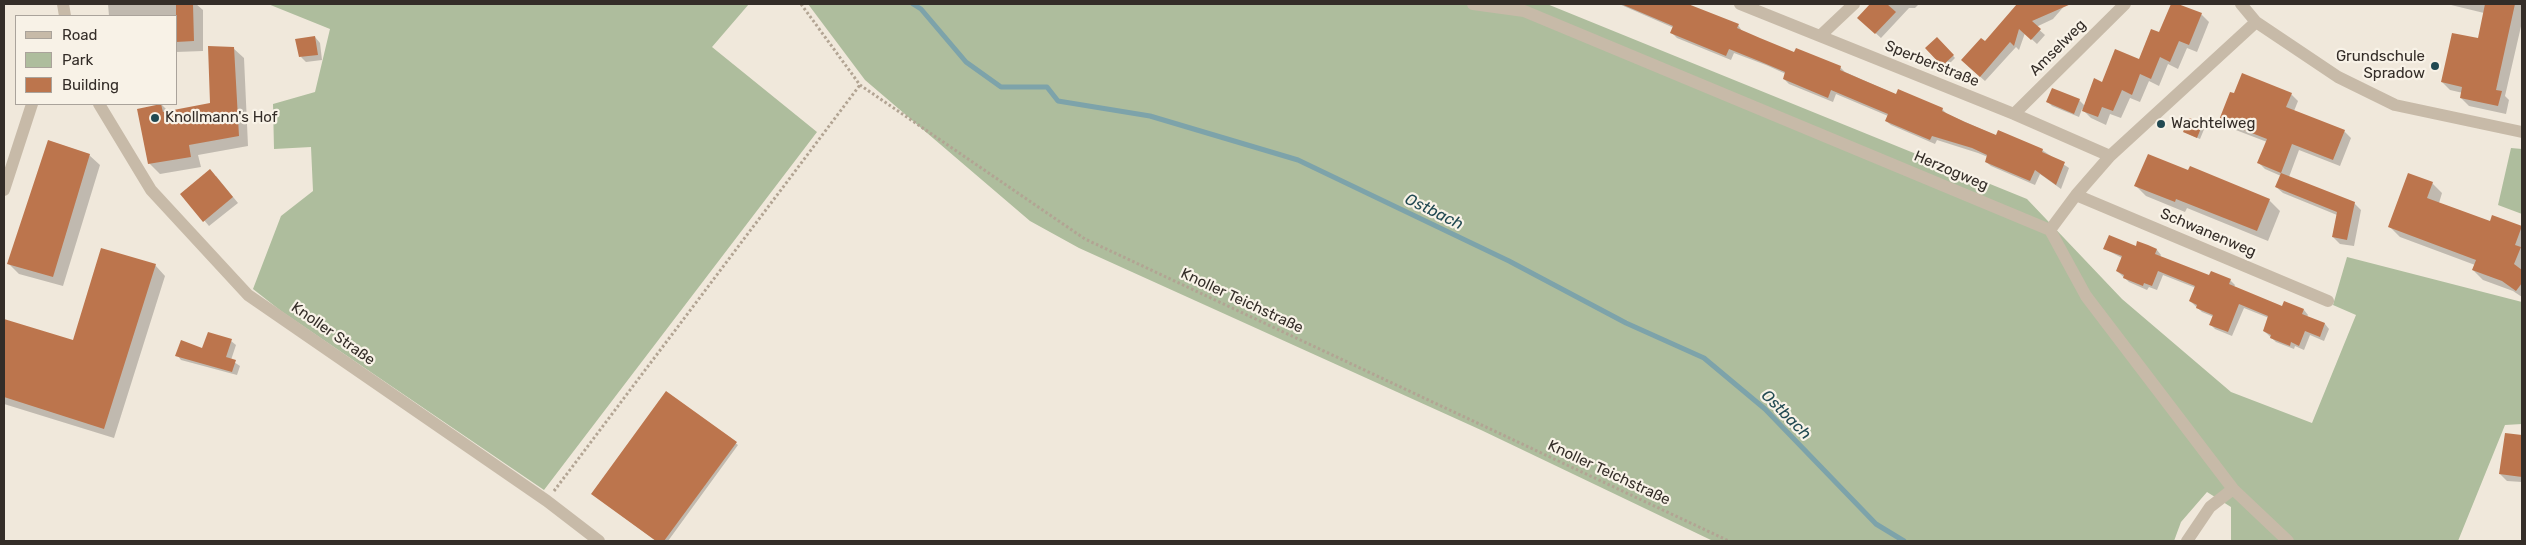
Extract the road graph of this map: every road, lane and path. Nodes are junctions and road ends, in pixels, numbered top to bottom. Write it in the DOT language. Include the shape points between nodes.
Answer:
graph roads {
  1 [pos="801,4"];
  2 [pos="1473,4"];
  3 [pos="1740,4"];
  4 [pos="1854,4"];
  5 [pos="2126,4"];
  6 [pos="2241,4"];
  7 [pos="2256,22"];
  8 [pos="1820,36"];
  9 [pos="860,85"];
  10 [pos="32,105"];
  11 [pos="100,105"];
  12 [pos="2014,114"];
  13 [pos="2522,132"];
  14 [pos="2110,156"];
  15 [pos="4,190"];
  16 [pos="2076,195"];
  17 [pos="2050,230"];
  18 [pos="2328,301"];
  19 [pos="2233,489"];
  20 [pos="547,501"];
  21 [pos="599,541"];
  22 [pos="1728,541"];
  23 [pos="2187,541"];
  24 [pos="2288,541"];
  1 -- 9 [label="path, Knoller Teichstraße"];
  2 -- 17 [label="street, Herzogweg" via="1524,10"];
  3 -- 8 [label="street, Sperberstraße"];
  4 -- 8 [label="street"];
  5 -- 12 [label="street, Amselweg"];
  6 -- 7 [label="street"];
  7 -- 13 [label="street" via="2338,77 2395,105"];
  7 -- 14 [label="street"];
  8 -- 12 [label="street, Sperberstraße"];
  9 -- 20 [label="path"];
  9 -- 22 [label="path, Knoller Teichstraße" via="1085,239"];
  10 -- 15 [label="street"];
  11 -- 20 [label="street, Knoller Straße" via="151,190 248,296"];
  12 -- 14 [label="street, Sperberstraße"];
  14 -- 16 [label="street"];
  16 -- 17 [label="street"];
  16 -- 18 [label="street, Schwanenweg"];
  17 -- 19 [label="street" via="2086,296"];
  19 -- 23 [label="street" via="2210,507"];
  19 -- 24 [label="street"];
  20 -- 21 [label="street, Knoller Straße"];
}
